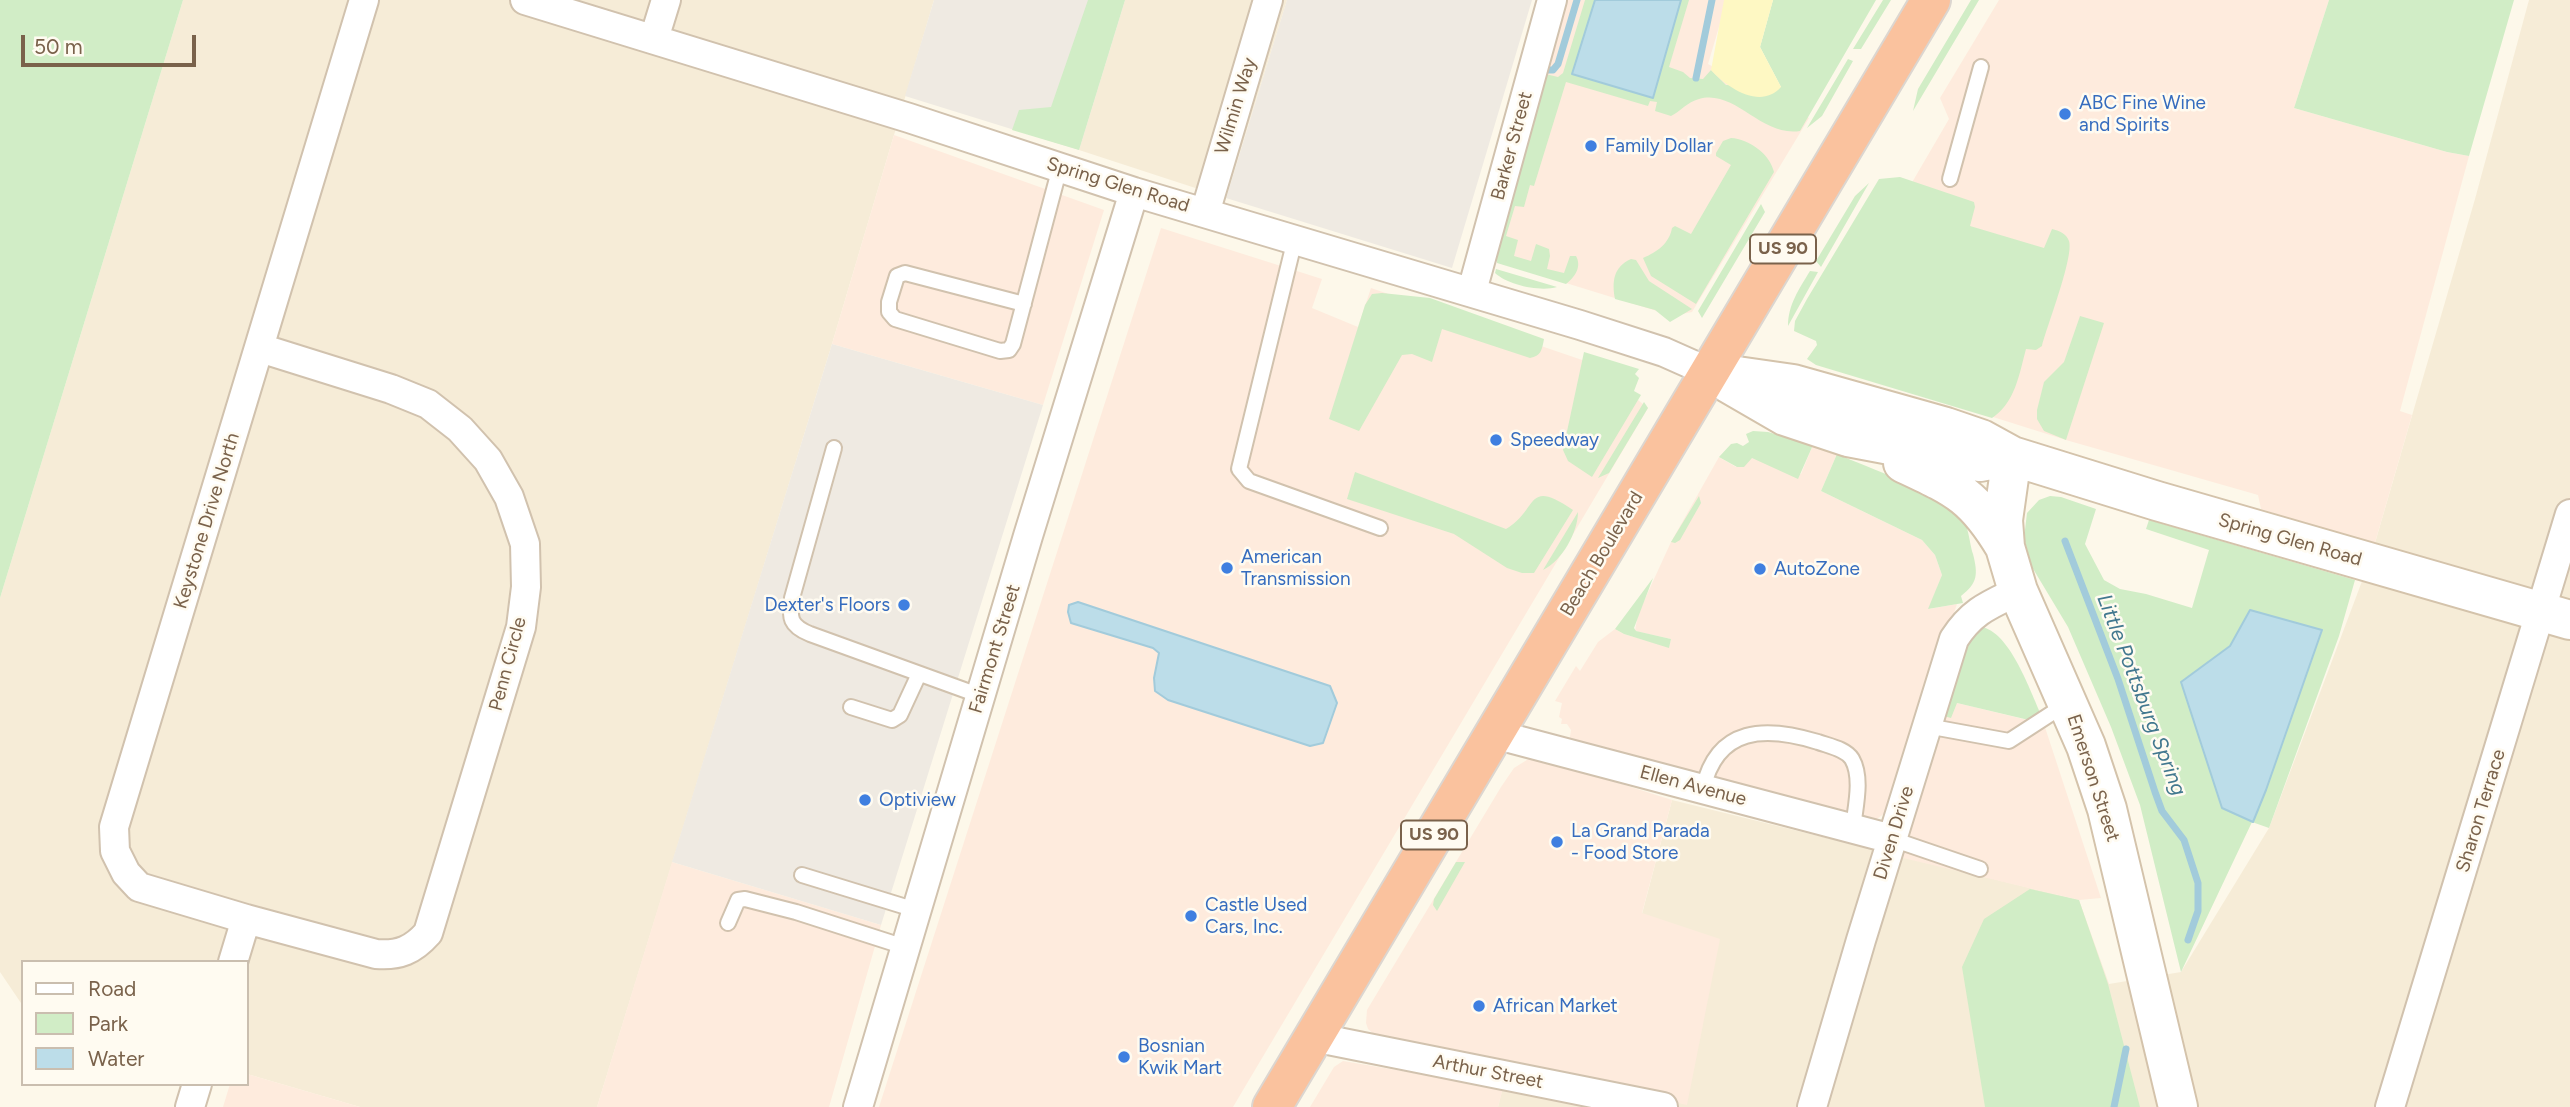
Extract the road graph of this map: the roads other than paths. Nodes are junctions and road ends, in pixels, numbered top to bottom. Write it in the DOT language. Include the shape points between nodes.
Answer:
graph roads {
  1 [pos="364,0"];
  2 [pos="525,0"];
  3 [pos="666,0"];
  4 [pos="1268,0"];
  5 [pos="1552,0"];
  6 [pos="1931,0"];
  7 [pos="654,39"];
  8 [pos="1981,67"];
  9 [pos="1060,167"];
  10 [pos="1950,179"];
  11 [pos="1134,192"];
  12 [pos="1205,213"];
  13 [pos="1295,239"];
  14 [pos="1472,291"];
  15 [pos="1024,304"];
  16 [pos="260,348"];
  17 [pos="1709,372"];
  18 [pos="1848,437"];
  19 [pos="834,448"];
  20 [pos="2012,456"];
  21 [pos="2570,513"];
  22 [pos="1380,528"];
  23 [pos="2005,547"];
  24 [pos="2018,591"];
  25 [pos="2556,615"];
  26 [pos="919,674"];
  27 [pos="981,696"];
  28 [pos="2067,703"];
  29 [pos="851,707"];
  30 [pos="1927,726"];
  31 [pos="1494,734"];
  32 [pos="1703,789"];
  33 [pos="1853,828"];
  34 [pos="1892,839"];
  35 [pos="1980,869"];
  36 [pos="802,875"];
  37 [pos="916,910"];
  38 [pos="246,919"];
  39 [pos="728,923"];
  40 [pos="905,947"];
  41 [pos="234,960"];
  42 [pos="1313,1037"];
  43 [pos="196,1086"];
  44 [pos="190,1107"];
  45 [pos="858,1107"];
  46 [pos="1272,1107"];
  47 [pos="1663,1107"];
  48 [pos="1812,1107"];
  49 [pos="2178,1107"];
  50 [pos="2390,1107"];
  1 -- 16 [label="street, Keystone Drive North"];
  2 -- 7 [label="street, Spring Glen Road"];
  3 -- 7 [label="street"];
  4 -- 12 [label="street, Wilmin Way"];
  5 -- 14 [label="street, Barker Street"];
  6 -- 17 [label="highway, Beach Boulevard / US 90"];
  7 -- 9 [label="street, Spring Glen Road"];
  8 -- 10 [label="lane"];
  9 -- 11 [label="street, Spring Glen Road"];
  9 -- 15 [label="lane"];
  11 -- 12 [label="street, Spring Glen Road"];
  11 -- 27 [label="street, Fairmont Street"];
  12 -- 13 [label="street, Spring Glen Road"];
  13 -- 14 [label="street, Spring Glen Road"];
  13 -- 22 [label="lane" via="1239,469 1249,481"];
  14 -- 17 [label="street, Spring Glen Road" via="1664,352"];
  15 -- 15 [label="lane" via="1013,344 1000,351 895,319 888,312 897,276 905,273"];
  16 -- 38 [label="street, Keystone Drive North" via="114,827 115,851 139,887"];
  16 -- 38 [label="street, Penn Circle" via="391,389 428,404 460,429 488,460 509,497 525,544 526,587 521,627 428,933 405,952 392,956"];
  17 -- 18 [label="main road, Spring Glen Road" via="1785,416"];
  17 -- 20 [label="main road, Spring Glen Road" via="1793,384 1969,435"];
  17 -- 31 [label="highway, Beach Boulevard / US 90"];
  18 -- 20 [label="main road, Spring Glen Road" via="1980,462"];
  18 -- 23 [label="main road" via="1966,496"];
  19 -- 26 [label="lane" via="790,615 798,629"];
  20 -- 23 [label="main road, Emerson Street" via="2003,520"];
  20 -- 25 [label="main road, Spring Glen Road"];
  21 -- 25 [label="street, Sharon Terrace"];
  23 -- 24 [label="main road, Emerson Street"];
  24 -- 28 [label="main road, Emerson Street"];
  24 -- 30 [label="street, Diven Drive" via="1982,608 1965,622 1954,639"];
  25 -- 50 [label="street, Sharon Terrace"];
  26 -- 27 [label="lane"];
  26 -- 29 [label="lane" via="900,715 892,720"];
  27 -- 37 [label="street, Fairmont Street"];
  28 -- 30 [label="lane" via="2009,741"];
  28 -- 49 [label="main road, Emerson Street" via="2107,810"];
  30 -- 34 [label="street, Diven Drive"];
  31 -- 32 [label="street, Ellen Avenue"];
  31 -- 42 [label="highway, Beach Boulevard / US 90"];
  32 -- 33 [label="street, Ellen Avenue"];
  32 -- 33 [label="lane" via="1707,769 1723,750 1746,735 1777,732 1813,741 1851,757 1857,771"];
  33 -- 34 [label="street, Ellen Avenue"];
  34 -- 35 [label="lane"];
  34 -- 48 [label="street, Diven Drive"];
  36 -- 37 [label="lane"];
  37 -- 40 [label="street, Fairmont Street"];
  38 -- 41 [label="street"];
  39 -- 40 [label="lane" via="738,900 745,899"];
  40 -- 45 [label="street, Fairmont Street"];
  42 -- 46 [label="highway, Beach Boulevard / US 90"];
  42 -- 47 [label="street, Arthur Street"];
  43 -- 44 [label="street"];
}
